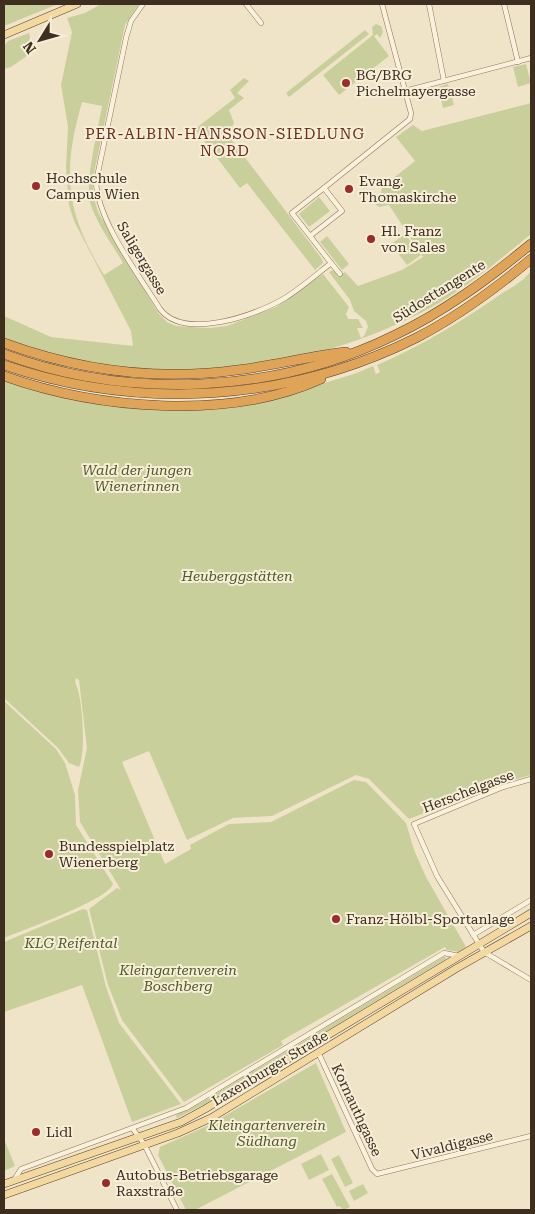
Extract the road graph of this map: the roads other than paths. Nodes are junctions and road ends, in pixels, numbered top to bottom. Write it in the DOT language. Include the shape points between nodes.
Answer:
graph roads {
  1 [pos="77,4"];
  2 [pos="143,4"];
  3 [pos="246,4"];
  4 [pos="382,4"];
  5 [pos="429,4"];
  6 [pos="504,4"];
  7 [pos="260,23"];
  8 [pos="4,35"];
  9 [pos="531,58"];
  10 [pos="518,62"];
  11 [pos="444,81"];
  12 [pos="405,91"];
  13 [pos="324,188"];
  14 [pos="310,236"];
  15 [pos="531,244"];
  16 [pos="531,259"];
  17 [pos="331,263"];
  18 [pos="340,274"];
  19 [pos="4,343"];
  20 [pos="361,350"];
  21 [pos="4,354"];
  22 [pos="4,365"];
  23 [pos="349,366"];
  24 [pos="4,376"];
  25 [pos="531,779"];
  26 [pos="531,900"];
  27 [pos="531,913"];
  28 [pos="531,926"];
  29 [pos="473,934"];
  30 [pos="478,943"];
  31 [pos="484,952"];
  32 [pos="459,956"];
  33 [pos="531,980"];
  34 [pos="319,1054"];
  35 [pos="133,1129"];
  36 [pos="138,1136"];
  37 [pos="531,1136"];
  38 [pos="144,1144"];
  39 [pos="377,1174"];
  40 [pos="14,1180"];
  41 [pos="4,1184"];
  42 [pos="4,1195"];
  43 [pos="177,1210"];
  1 -- 8 [label="main road"];
  2 -- 17 [label="street, Saligergasse" via="131,21 126,38 96,182 100,208 160,310 176,322 204,324 226,321 266,308"];
  3 -- 7 [label="street"];
  4 -- 12 [label="street"];
  5 -- 11 [label="street"];
  6 -- 10 [label="street"];
  9 -- 10 [label="street"];
  10 -- 11 [label="street"];
  11 -- 12 [label="street"];
  12 -- 13 [label="street" via="410,119"];
  13 -- 14 [label="street" via="342,211"];
  13 -- 14 [label="street" via="292,213"];
  14 -- 17 [label="street"];
  15 -- 20 [label="highway, Südosttangente" via="447,306"];
  16 -- 23 [label="highway, Südosttangente" via="477,301 436,327"];
  17 -- 18 [label="street"];
  19 -- 20 [label="highway" via="71,363 154,374 236,370"];
  20 -- 21 [label="highway, Südosttangente" via="280,374 220,383 174,384 95,378"];
  22 -- 23 [label="highway, Südosttangente" via="93,388 174,395 271,386"];
  23 -- 24 [label="highway" via="307,386 271,395 187,406 97,399"];
  25 -- 29 [label="street, Herschelgasse" via="414,824 437,876"];
  26 -- 29 [label="street"];
  27 -- 30 [label="main road, Laxenburger Straße"];
  28 -- 31 [label="main road, Laxenburger Straße"];
  29 -- 30 [label="street"];
  30 -- 31 [label="street"];
  30 -- 32 [label="main road, Laxenburger Straße"];
  31 -- 33 [label="street"];
  31 -- 34 [label="main road, Laxenburger Straße"];
  32 -- 35 [label="street, Laxenburger Straße" via="444,953 203,1099"];
  32 -- 36 [label="main road, Laxenburger Straße" via="205,1109 181,1122"];
  34 -- 38 [label="main road, Laxenburger Straße" via="211,1118"];
  34 -- 39 [label="street, Kornauthgasse"];
  35 -- 36 [label="street"];
  35 -- 40 [label="street, Laxenburger Straße" via="21,1169"];
  36 -- 38 [label="street"];
  36 -- 40 [label="main road, Laxenburger Straße"];
  37 -- 39 [label="street, Vivaldigasse"];
  38 -- 42 [label="main road, Laxenburger Straße"];
  38 -- 43 [label="street"];
  40 -- 41 [label="main road, Laxenburger Straße"];
}
